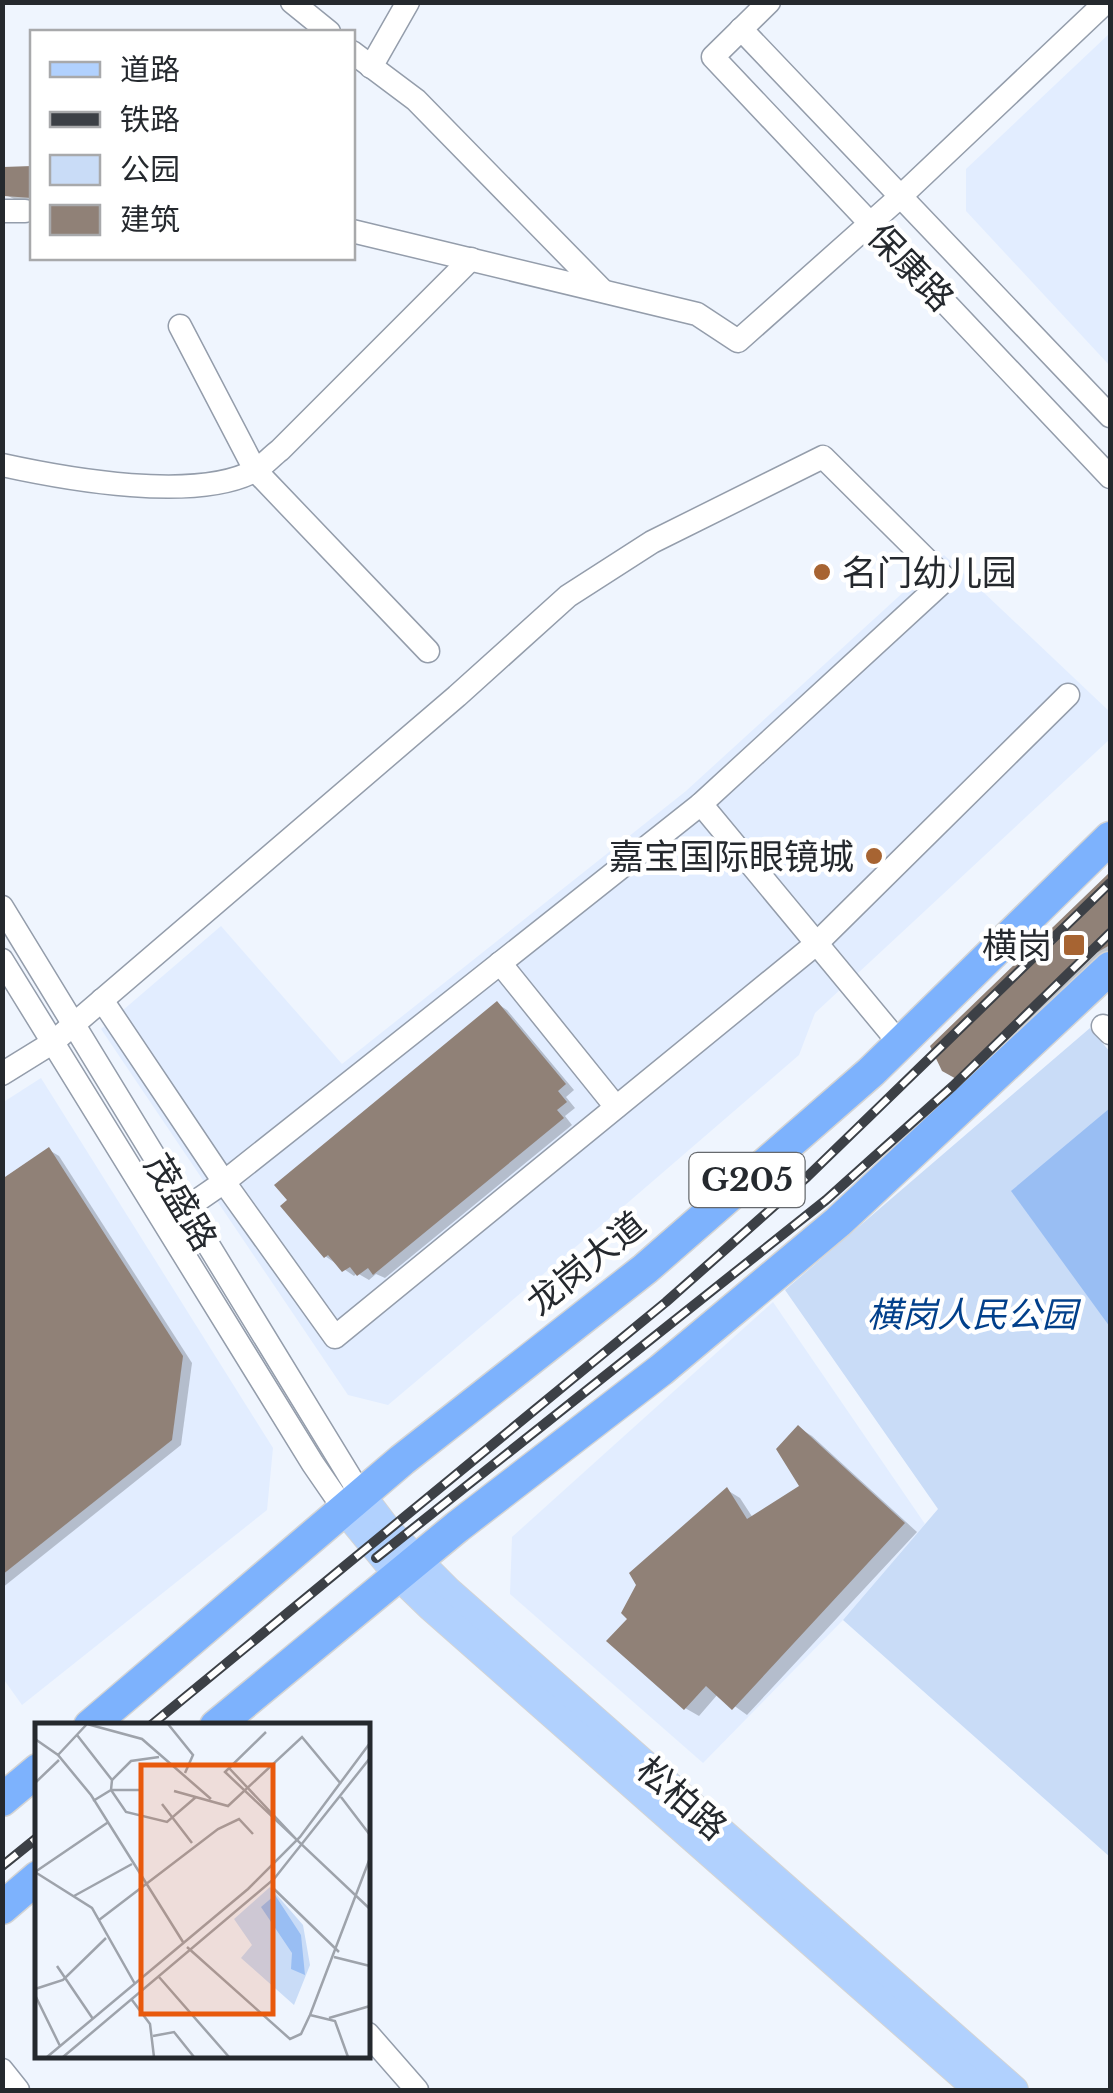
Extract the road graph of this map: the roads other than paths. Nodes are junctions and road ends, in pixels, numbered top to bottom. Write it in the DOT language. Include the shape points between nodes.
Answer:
graph roads {
  1 [pos="292,2"];
  2 [pos="408,2"];
  3 [pos="769,2"];
  4 [pos="1106,2"];
  5 [pos="741,29"];
  6 [pos="327,30"];
  7 [pos="355,54"];
  8 [pos="371,67"];
  9 [pos="901,196"];
  10 [pos="870,224"];
  11 [pos="355,232"];
  12 [pos="470,259"];
  13 [pos="602,290"];
  14 [pos="180,326"];
  15 [pos="1110,416"];
  16 [pos="2,465"];
  17 [pos="256,470"];
  18 [pos="1110,477"];
  19 [pos="428,651"];
  20 [pos="1068,694"];
  21 [pos="701,804"];
  22 [pos="1110,838"];
  23 [pos="2,908"];
  24 [pos="816,944"];
  25 [pos="2,960"];
  26 [pos="500,963"];
  27 [pos="1110,968"];
  28 [pos="102,1000"];
  29 [pos="73,1024"];
  30 [pos="52,1043"];
  31 [pos="900,1044"];
  32 [pos="2,1074"];
  33 [pos="616,1107"];
  34 [pos="224,1182"];
  35 [pos="185,1209"];
  36 [pos="352,1502"];
  37 [pos="408,1569"];
  38 [pos="94,1723"];
  39 [pos="220,1723"];
  40 [pos="35,1772"];
  41 [pos="2,1800"];
  42 [pos="35,1880"];
  43 [pos="2,1908"];
  44 [pos="370,2036"];
  45 [pos="2,2070"];
  46 [pos="18,2090"];
  47 [pos="418,2090"];
  48 [pos="979,2090"];
  49 [pos="1014,2090"];
  1 -- 6 [label="street"];
  2 -- 8 [label="street"];
  3 -- 5 [label="street"];
  4 -- 9 [label="street"];
  5 -- 9 [label="street, 保康路"];
  5 -- 10 [label="street, 保康路" via="712,57"];
  7 -- 8 [label="street"];
  8 -- 13 [label="street" via="416,100"];
  9 -- 10 [label="street"];
  9 -- 15 [label="street, 保康路"];
  10 -- 13 [label="street" via="738,341 697,314"];
  10 -- 18 [label="street, 保康路"];
  11 -- 12 [label="street"];
  12 -- 13 [label="street"];
  12 -- 17 [label="street"];
  14 -- 17 [label="street"];
  16 -- 17 [label="street" via="126,486 225,480"];
  17 -- 19 [label="street"];
  20 -- 24 [label="street"];
  21 -- 24 [label="street"];
  21 -- 26 [label="street"];
  21 -- 28 [label="street" via="946,579 823,457 652,542 568,596"];
  22 -- 31 [label="highway, 龙岗大道 / G205"];
  23 -- 29 [label="street, 茂盛路"];
  24 -- 31 [label="street"];
  24 -- 33 [label="street"];
  25 -- 30 [label="street, 茂盛路"];
  26 -- 33 [label="street"];
  26 -- 34 [label="street"];
  27 -- 37 [label="highway, G205" via="838,1222"];
  28 -- 29 [label="street"];
  28 -- 34 [label="street"];
  29 -- 30 [label="street"];
  29 -- 35 [label="street, 茂盛路"];
  30 -- 32 [label="street"];
  30 -- 36 [label="street, 茂盛路" via="313,1464"];
  31 -- 36 [label="highway, 龙岗大道 / G205" via="644,1269"];
  33 -- 34 [label="street" via="335,1337"];
  34 -- 35 [label="street"];
  35 -- 36 [label="street, 茂盛路"];
  36 -- 37 [label="main road, 松柏路"];
  36 -- 38 [label="highway, 龙岗大道 / G205"];
  37 -- 39 [label="highway, G205"];
  37 -- 48 [label="main road, 松柏路"];
  37 -- 49 [label="main road, 松柏路"];
  40 -- 41 [label="highway"];
  42 -- 43 [label="highway"];
  44 -- 47 [label="street"];
  45 -- 46 [label="street"];
}
